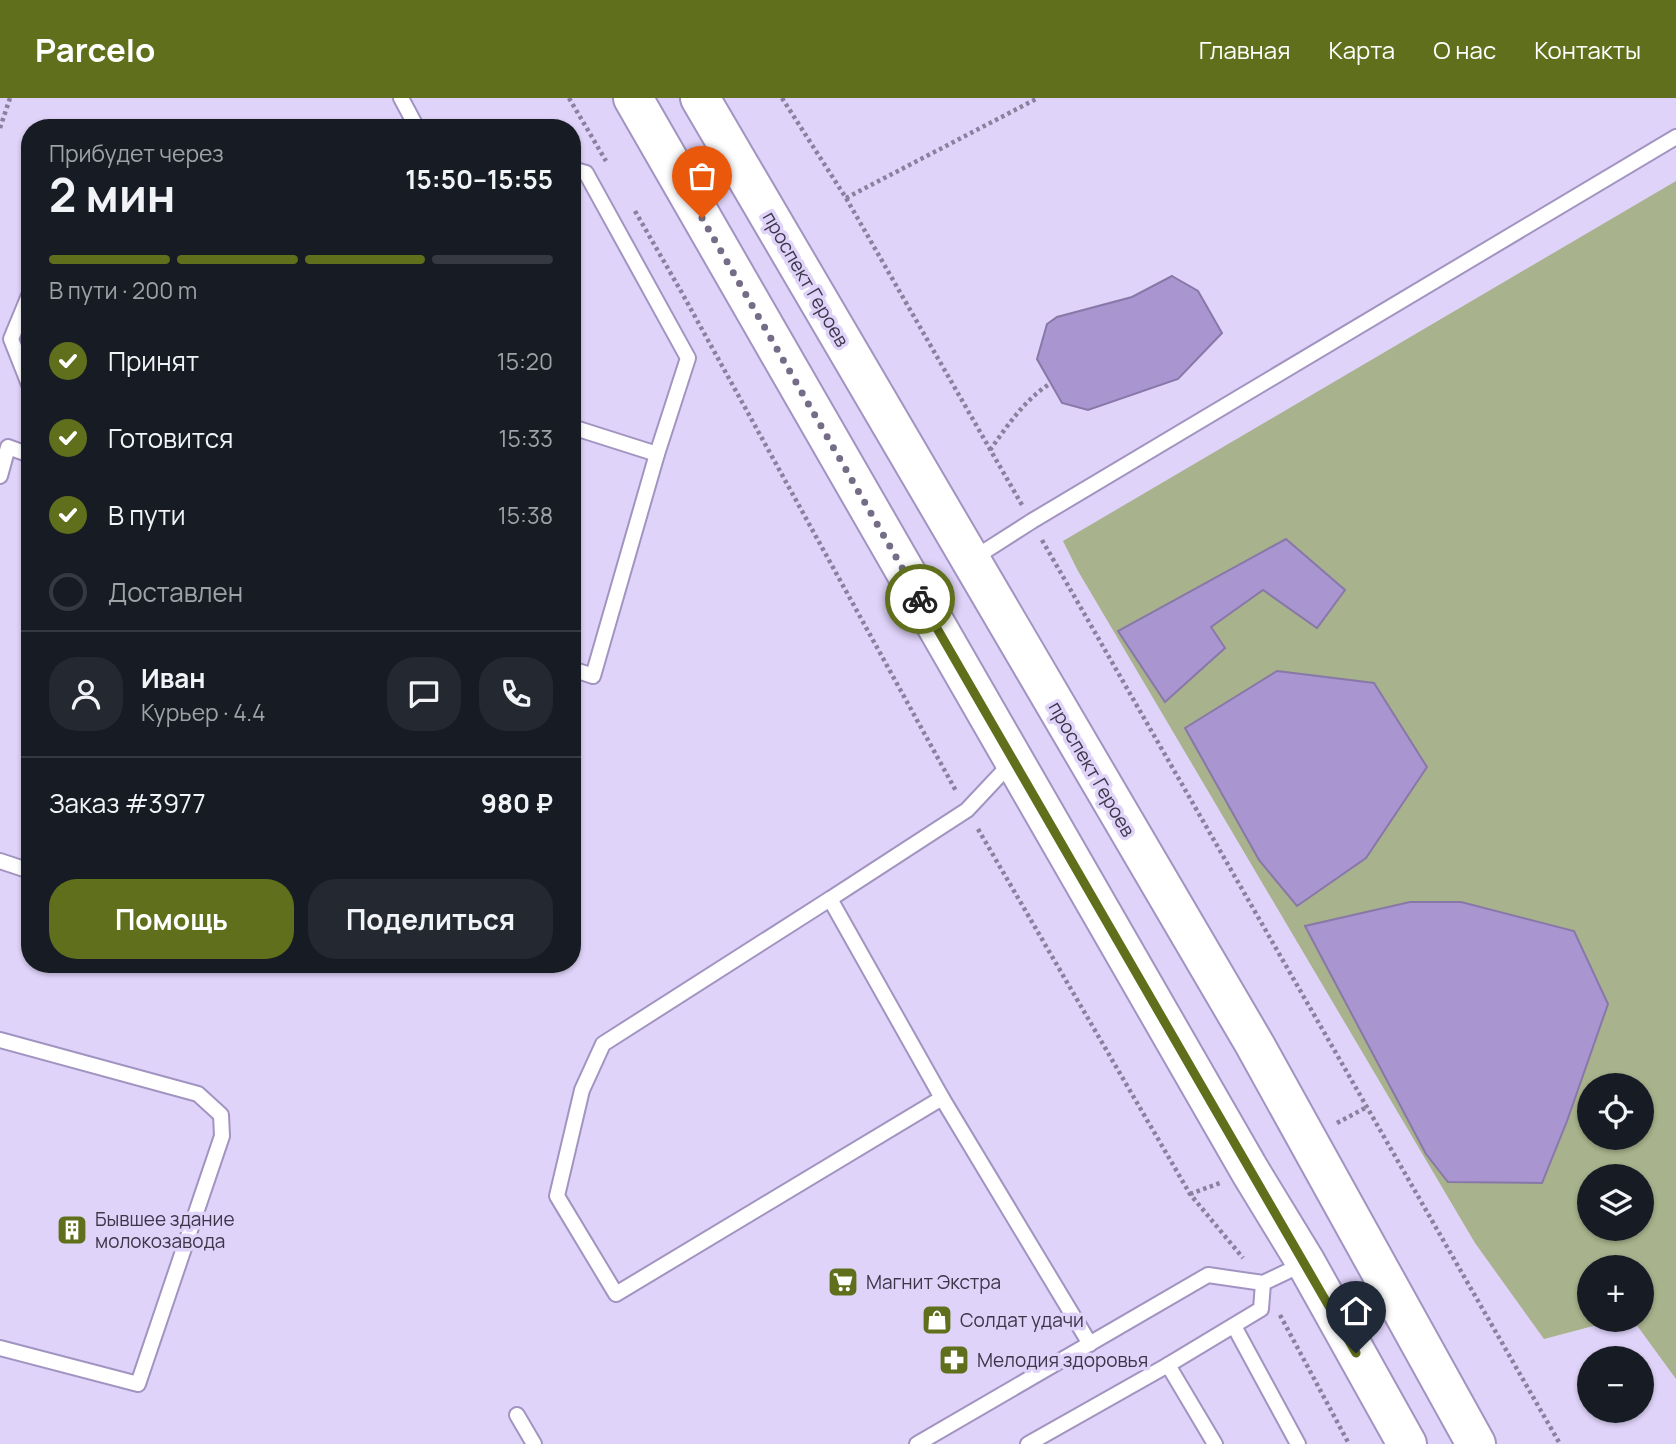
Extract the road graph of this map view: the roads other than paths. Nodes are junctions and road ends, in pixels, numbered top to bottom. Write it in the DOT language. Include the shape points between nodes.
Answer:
graph roads {
  1 [pos="401,98"];
  2 [pos="633,98"];
  3 [pos="700,98"];
  4 [pos="413,119"];
  5 [pos="1676,137"];
  6 [pos="581,172"];
  7 [pos="21,315"];
  8 [pos="21,364"];
  9 [pos="581,430"];
  10 [pos="21,452"];
  11 [pos="657,454"];
  12 [pos="0,476"];
  13 [pos="970,561"];
  14 [pos="581,672"];
  15 [pos="1013,761"];
  16 [pos="0,861"];
  17 [pos="21,868"];
  18 [pos="830,899"];
  19 [pos="0,1040"];
  20 [pos="942,1098"];
  21 [pos="1306,1263"];
  22 [pos="1263,1283"];
  23 [pos="1234,1326"];
  24 [pos="1090,1343"];
  25 [pos="0,1348"];
  26 [pos="1168,1365"];
  27 [pos="517,1415"];
  28 [pos="534,1444"];
  29 [pos="917,1444"];
  30 [pos="1028,1444"];
  31 [pos="1215,1444"];
  32 [pos="1298,1444"];
  33 [pos="1407,1444"];
  34 [pos="1476,1444"];
  1 -- 4 [label="lane"];
  2 -- 15 [label="main road"];
  3 -- 13 [label="main road, проспект Героев"];
  5 -- 13 [label="lane"];
  6 -- 11 [label="lane" via="586,173 688,358"];
  7 -- 8 [label="lane" via="11,339"];
  9 -- 11 [label="lane"];
  10 -- 12 [label="lane" via="8,447"];
  11 -- 14 [label="lane" via="593,676"];
  13 -- 34 [label="main road, проспект Героев" via="1255,1045"];
  15 -- 18 [label="lane" via="967,810"];
  15 -- 21 [label="main road"];
  16 -- 17 [label="lane"];
  18 -- 20 [label="lane"];
  18 -- 20 [label="lane" via="603,1044 582,1090 557,1196 616,1294"];
  19 -- 25 [label="lane" via="198,1094 221,1115 222,1136 138,1384"];
  20 -- 24 [label="lane"];
  21 -- 22 [label="lane"];
  21 -- 33 [label="main road"];
  22 -- 23 [label="lane" via="1261,1309"];
  22 -- 24 [label="lane" via="1208,1275"];
  23 -- 26 [label="lane"];
  23 -- 32 [label="lane"];
  24 -- 29 [label="lane"];
  26 -- 30 [label="lane"];
  26 -- 31 [label="lane"];
  27 -- 28 [label="lane"];
}
